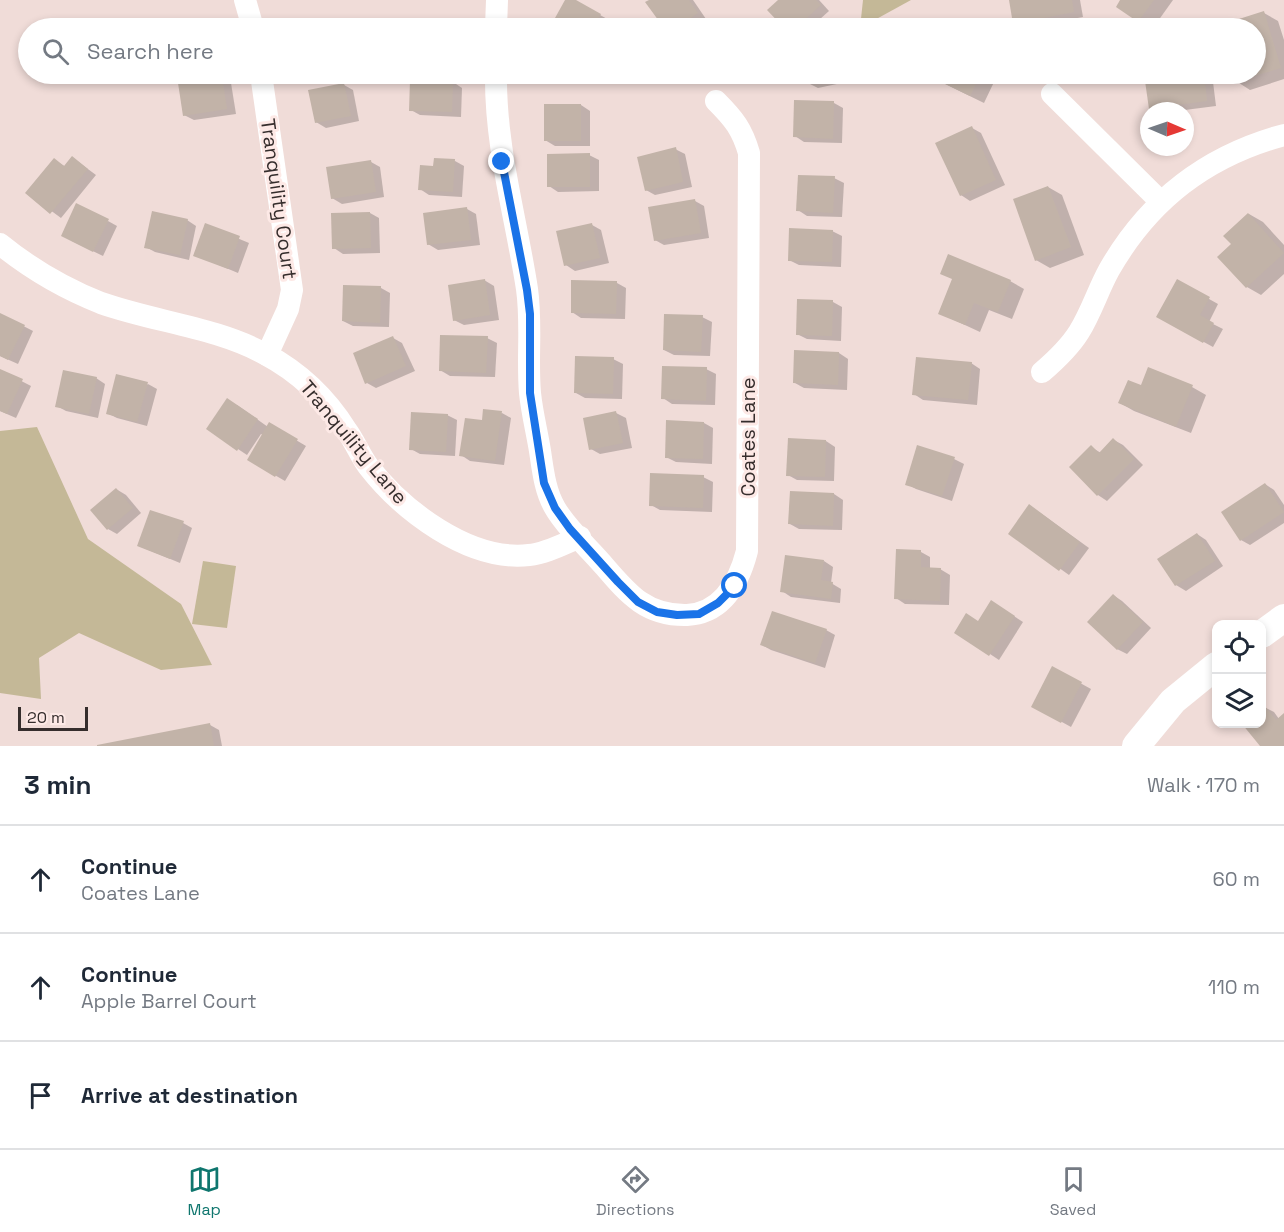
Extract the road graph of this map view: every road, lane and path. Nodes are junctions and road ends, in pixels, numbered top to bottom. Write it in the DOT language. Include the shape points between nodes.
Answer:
graph roads {
  1 [pos="245,0"];
  2 [pos="496,0"];
  3 [pos="250,18"];
  4 [pos="496,18"];
  5 [pos="262,84"];
  6 [pos="496,84"];
  7 [pos="1052,94"];
  8 [pos="716,101"];
  9 [pos="1284,135"];
  10 [pos="1161,201"];
  11 [pos="0,244"];
  12 [pos="267,355"];
  13 [pos="1042,372"];
  14 [pos="580,537"];
  15 [pos="1284,618"];
  16 [pos="1266,631"];
  17 [pos="1212,669"];
  18 [pos="1136,746"];
  1 -- 3 [label="street"];
  2 -- 4 [label="street"];
  5 -- 12 [label="street, Tranquility Court" via="292,290 288,309"];
  6 -- 14 [label="street, Coates Lane" via="502,162 530,314 530,393 544,483 555,508"];
  7 -- 10 [label="street"];
  8 -- 14 [label="street, Coates Lane" via="734,118 749,153 747,551 743,567 735,586 699,614 657,612 638,602"];
  9 -- 10 [label="street" via="1221,158"];
  10 -- 13 [label="street" via="1108,271 1079,332"];
  11 -- 12 [label="street, Tranquility Lane" via="31,269 102,303 199,330"];
  12 -- 14 [label="street, Tranquility Lane" via="299,376 325,401 389,491 445,533 503,554 528,555"];
  15 -- 16 [label="street"];
  17 -- 18 [label="street" via="1173,701"];
}
